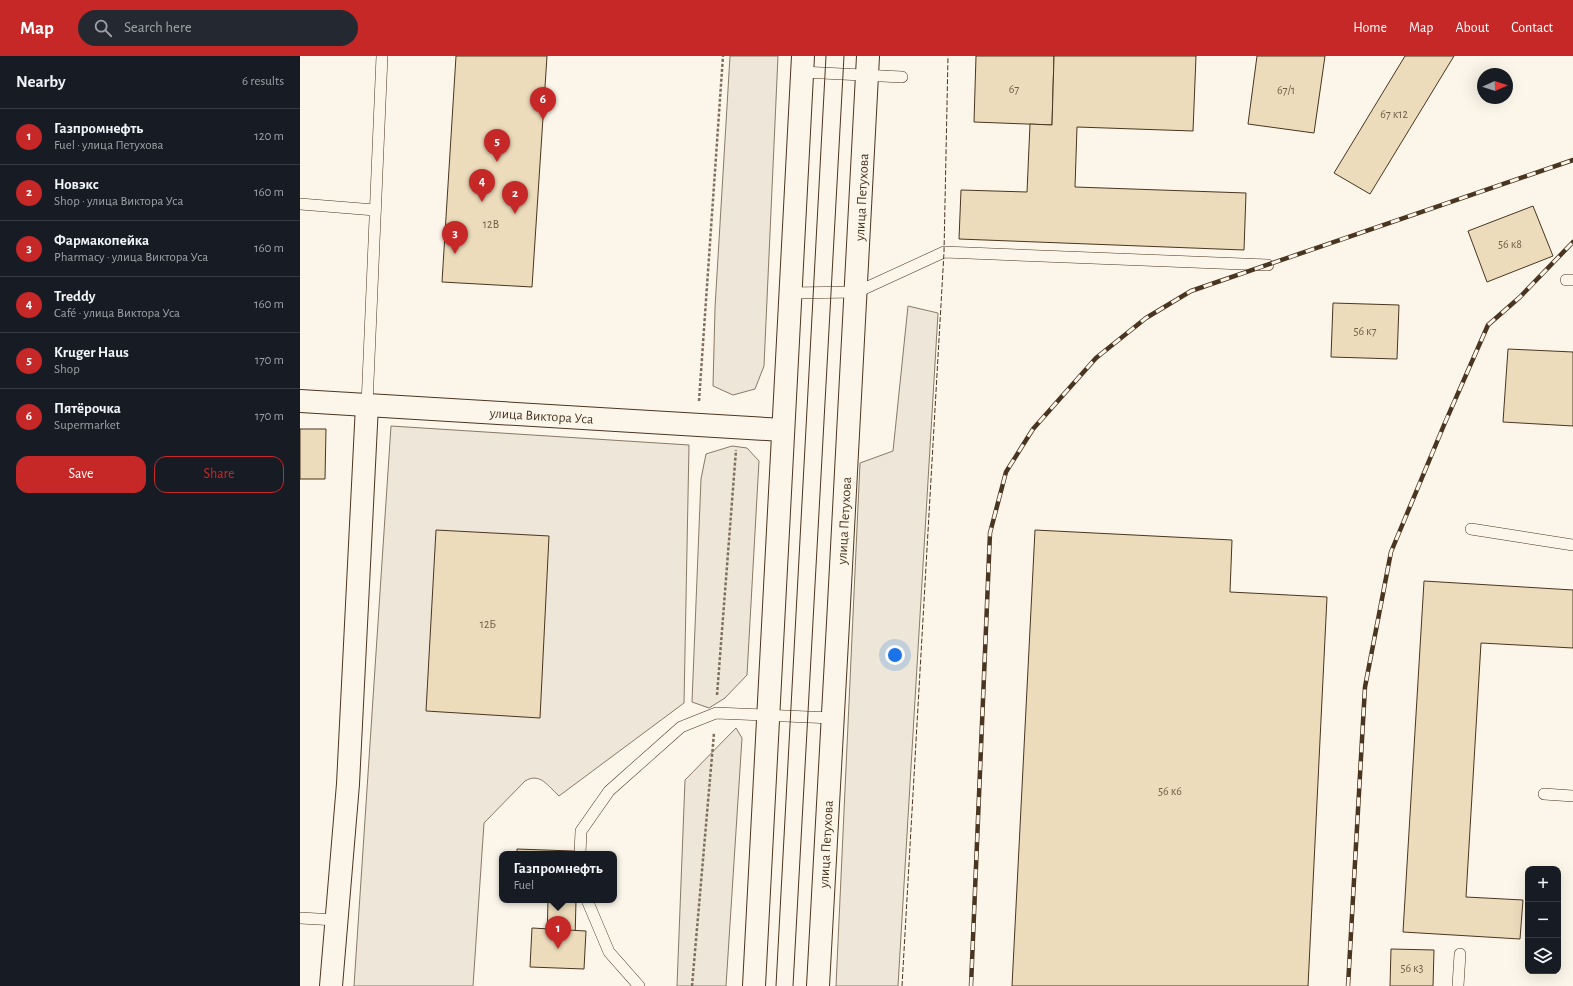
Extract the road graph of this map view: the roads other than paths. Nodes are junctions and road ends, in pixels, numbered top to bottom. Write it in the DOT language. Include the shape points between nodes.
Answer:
graph roads {
  1 [pos="382,56"];
  2 [pos="803,64"];
  3 [pos="868,66"];
  4 [pos="902,77"];
  5 [pos="300,204"];
  6 [pos="375,210"];
  7 [pos="1268,265"];
  8 [pos="857,292"];
  9 [pos="790,293"];
  10 [pos="300,401"];
  11 [pos="367,405"];
  12 [pos="783,430"];
  13 [pos="1471,529"];
  14 [pos="1573,545"];
  15 [pos="768,715"];
  16 [pos="832,718"];
  17 [pos="1544,794"];
  18 [pos="1573,796"];
  19 [pos="580,851"];
  20 [pos="588,903"];
  21 [pos="300,918"];
  22 [pos="336,920"];
  23 [pos="1460,954"];
  24 [pos="331,986"];
  25 [pos="639,986"];
  26 [pos="754,986"];
  27 [pos="818,986"];
  28 [pos="1458,986"];
  1 -- 6 [label="lane"];
  2 -- 3 [label="lane"];
  2 -- 9 [label="main road"];
  3 -- 4 [label="lane"];
  3 -- 8 [label="main road, улица Петухова"];
  5 -- 6 [label="lane"];
  6 -- 11 [label="lane"];
  7 -- 8 [label="lane" via="944,252"];
  8 -- 9 [label="lane"];
  8 -- 16 [label="main road, улица Петухова"];
  9 -- 12 [label="main road"];
  10 -- 11 [label="main road, улица Виктора Уса"];
  11 -- 12 [label="main road, улица Виктора Уса"];
  11 -- 22 [label="main road" via="348,784"];
  12 -- 15 [label="main road"];
  13 -- 14 [label="lane"];
  15 -- 16 [label="lane"];
  15 -- 19 [label="lane" via="716,713 681,727 609,791 581,831"];
  15 -- 26 [label="main road"];
  16 -- 27 [label="main road, улица Петухова"];
  17 -- 18 [label="lane"];
  20 -- 25 [label="lane" via="609,952"];
  21 -- 22 [label="lane"];
  22 -- 24 [label="main road"];
  23 -- 28 [label="lane"];
}
